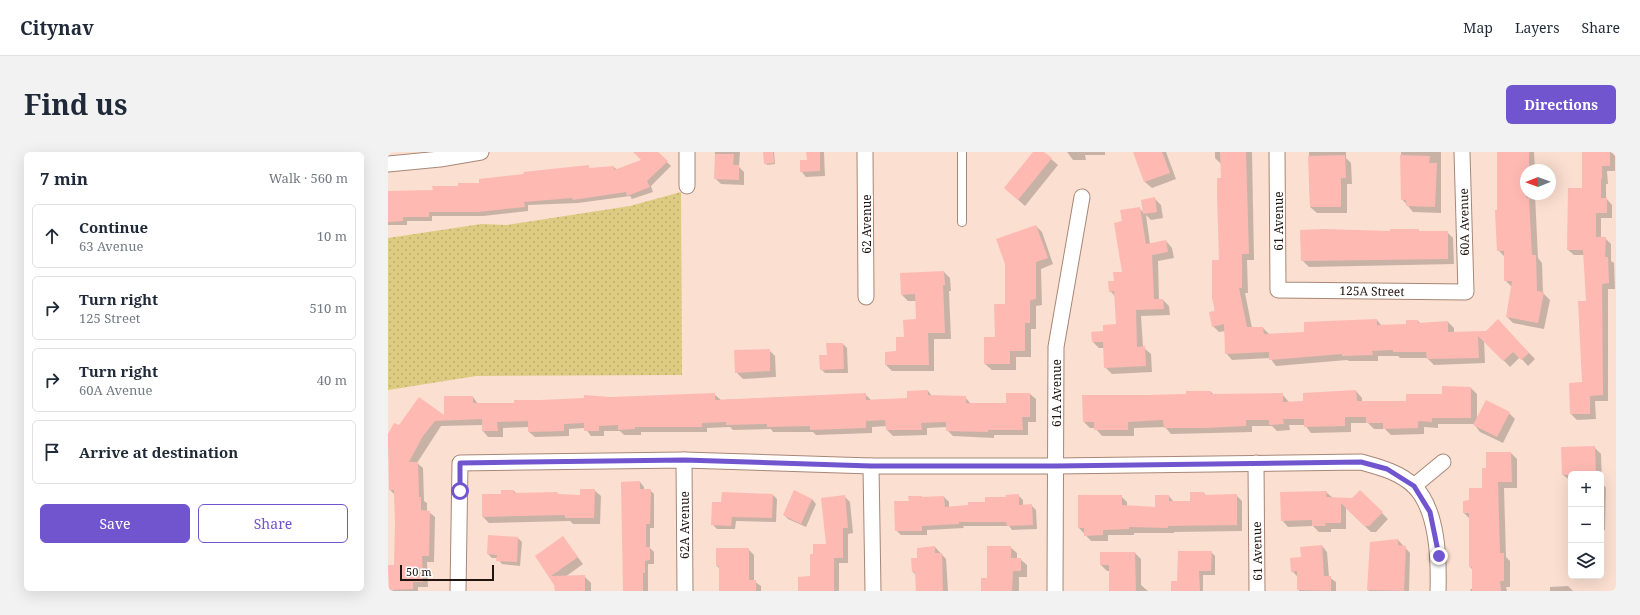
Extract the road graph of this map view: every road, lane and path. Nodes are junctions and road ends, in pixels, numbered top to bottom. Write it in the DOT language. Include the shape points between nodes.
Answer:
graph roads {
  1 [pos="481,152"];
  2 [pos="687,152"];
  3 [pos="865,152"];
  4 [pos="962,152"];
  5 [pos="1277,152"];
  6 [pos="1462,152"];
  7 [pos="388,164"];
  8 [pos="687,186"];
  9 [pos="1082,197"];
  10 [pos="962,222"];
  11 [pos="1278,290"];
  12 [pos="1466,292"];
  13 [pos="866,297"];
  14 [pos="684,460"];
  15 [pos="1443,462"];
  16 [pos="1256,463"];
  17 [pos="871,466"];
  18 [pos="1056,466"];
  19 [pos="1414,486"];
  20 [pos="458,591"];
  21 [pos="685,591"];
  22 [pos="873,591"];
  23 [pos="1055,591"];
  24 [pos="1257,591"];
  25 [pos="1438,591"];
  1 -- 7 [label="street"];
  2 -- 8 [label="street"];
  3 -- 13 [label="street, 62 Avenue"];
  4 -- 10 [label="lane"];
  5 -- 11 [label="street, 61 Avenue"];
  6 -- 12 [label="street, 60A Avenue"];
  9 -- 18 [label="street, 61A Avenue" via="1056,347"];
  11 -- 12 [label="street, 125A Street"];
  14 -- 17 [label="street"];
  14 -- 20 [label="street" via="460,463"];
  14 -- 21 [label="street, 62A Avenue"];
  15 -- 19 [label="street"];
  16 -- 18 [label="street"];
  16 -- 19 [label="street" via="1361,462 1387,469"];
  16 -- 24 [label="street, 61 Avenue"];
  17 -- 18 [label="street"];
  17 -- 22 [label="street"];
  18 -- 23 [label="street, 61A Avenue"];
  19 -- 25 [label="street" via="1430,512 1439,556"];
}
